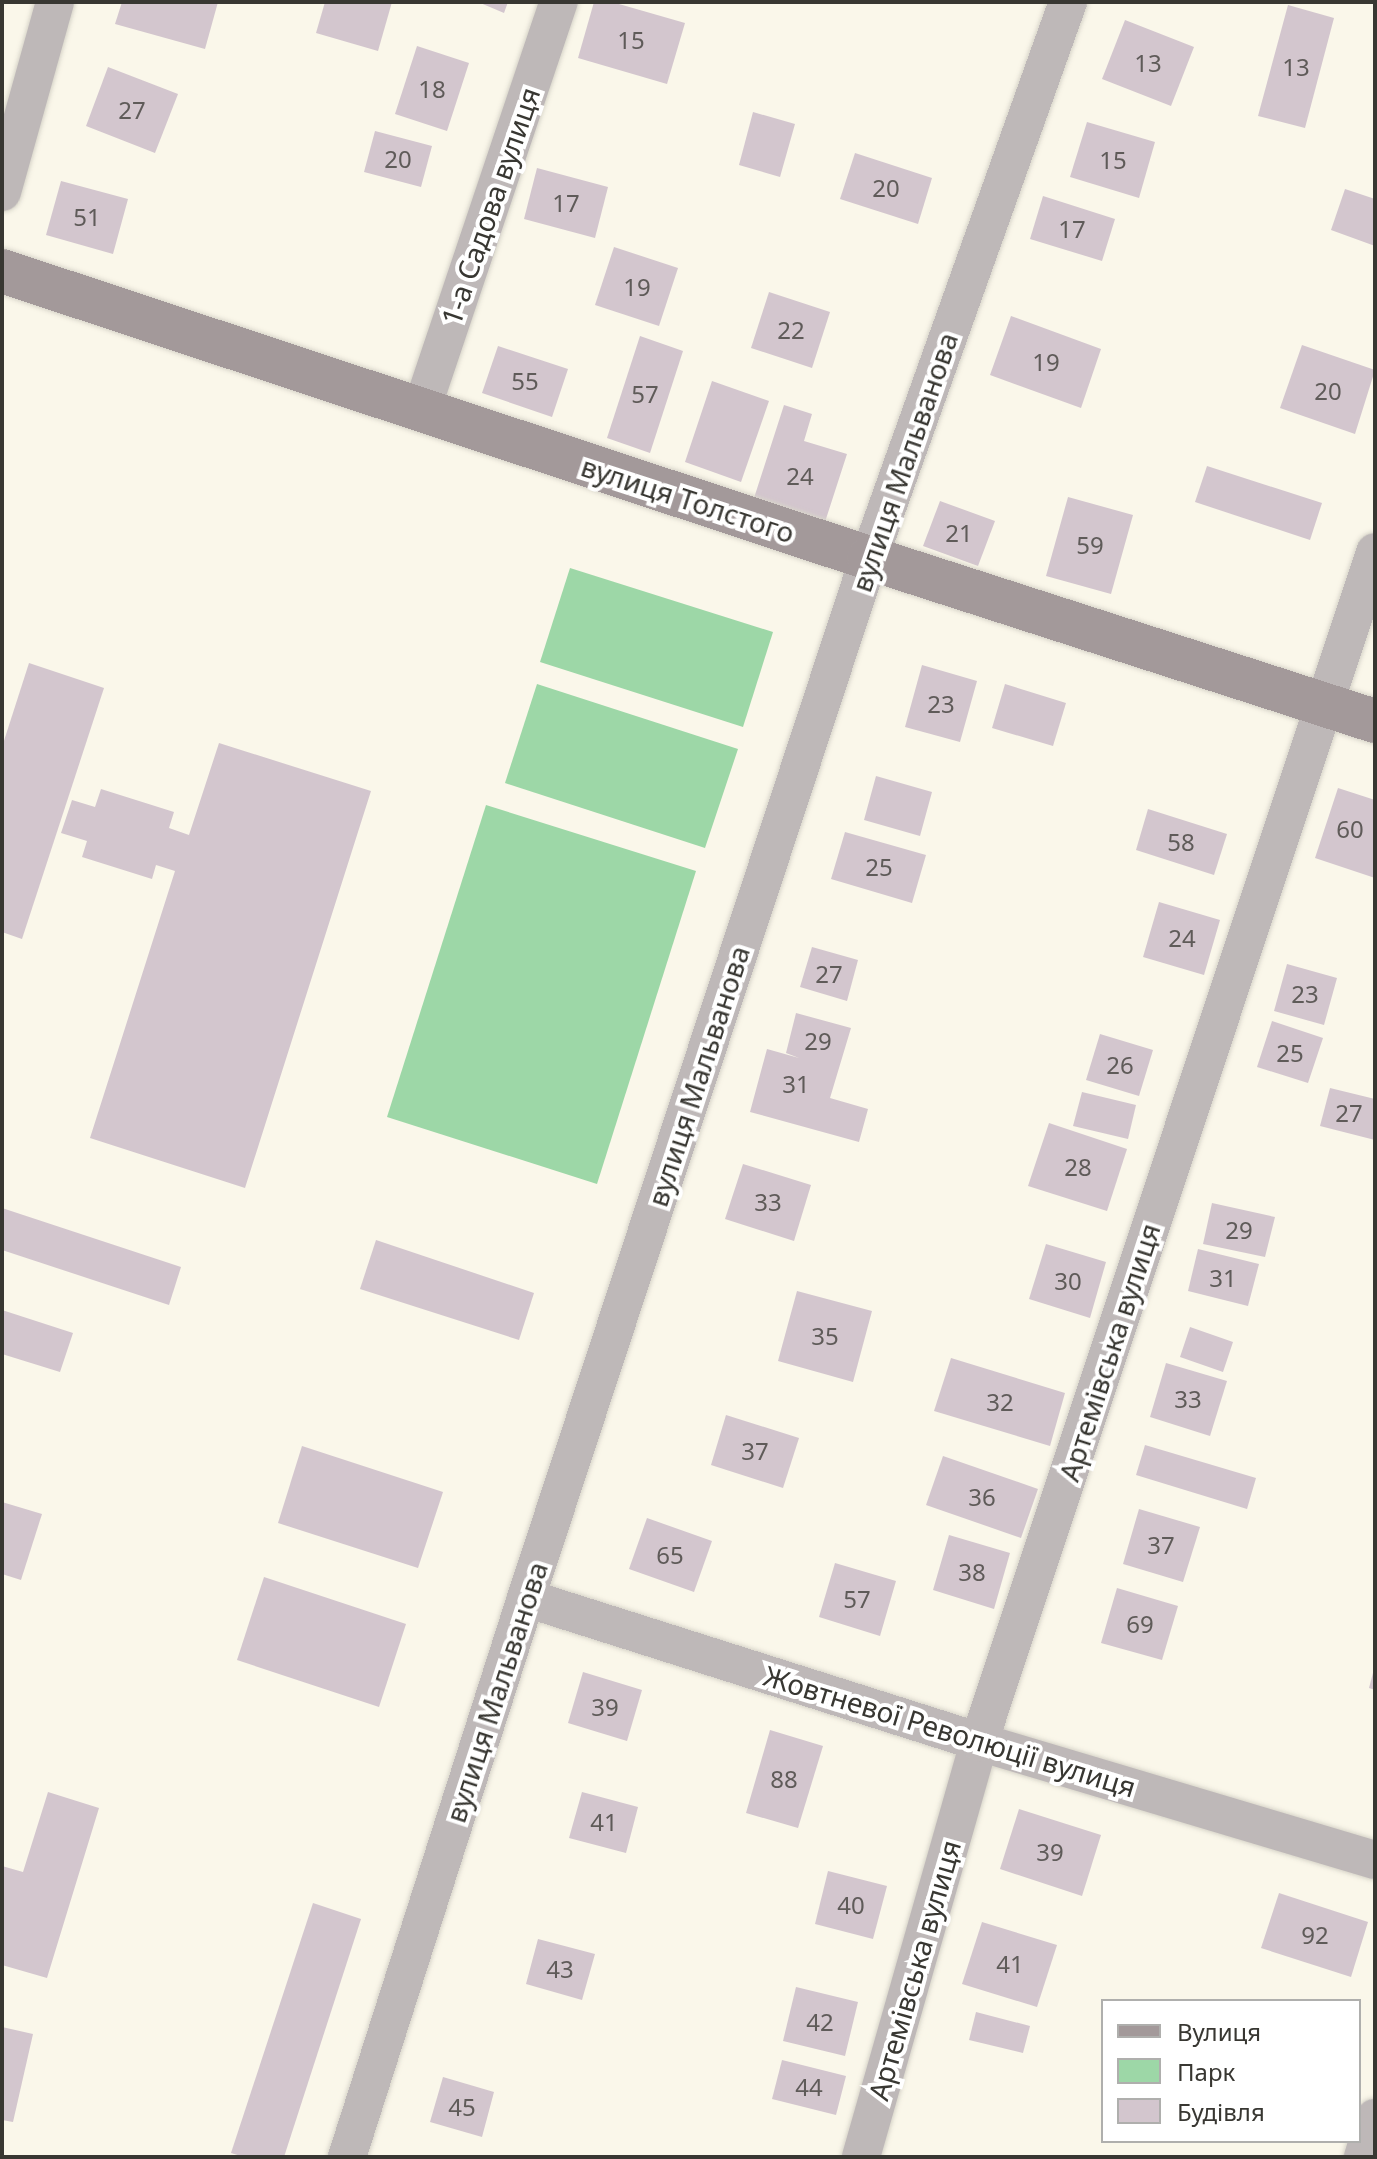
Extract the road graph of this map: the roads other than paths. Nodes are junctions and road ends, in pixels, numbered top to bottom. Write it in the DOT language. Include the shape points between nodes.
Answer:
graph roads {
  1 [pos="55,2"];
  2 [pos="559,2"];
  3 [pos="1068,2"];
  4 [pos="2,192"];
  5 [pos="2,271"];
  6 [pos="421,411"];
  7 [pos="1375,552"];
  8 [pos="869,558"];
  9 [pos="1324,704"];
  10 [pos="1375,721"];
  11 [pos="526,1598"];
  12 [pos="979,1742"];
  13 [pos="1375,1860"];
  14 [pos="1375,2118"];
  15 [pos="347,2157"];
  16 [pos="861,2157"];
  17 [pos="1363,2157"];
  1 -- 4 [label="street"];
  2 -- 6 [label="street, 1-а Садова вулиця"];
  3 -- 8 [label="street, вулиця Мальванова"];
  5 -- 6 [label="street, вулиця Толстого"];
  6 -- 8 [label="street, вулиця Толстого"];
  7 -- 9 [label="street, Артемівська вулиця"];
  8 -- 9 [label="street, вулиця Толстого"];
  8 -- 11 [label="street, вулиця Мальванова"];
  9 -- 10 [label="street, вулиця Толстого"];
  9 -- 12 [label="street, Артемівська вулиця"];
  11 -- 12 [label="street, Жовтневої Революції вулиця"];
  11 -- 15 [label="street, вулиця Мальванова"];
  12 -- 13 [label="street, Жовтневої Революції вулиця"];
  12 -- 16 [label="street, Артемівська вулиця"];
  14 -- 17 [label="street"];
}
